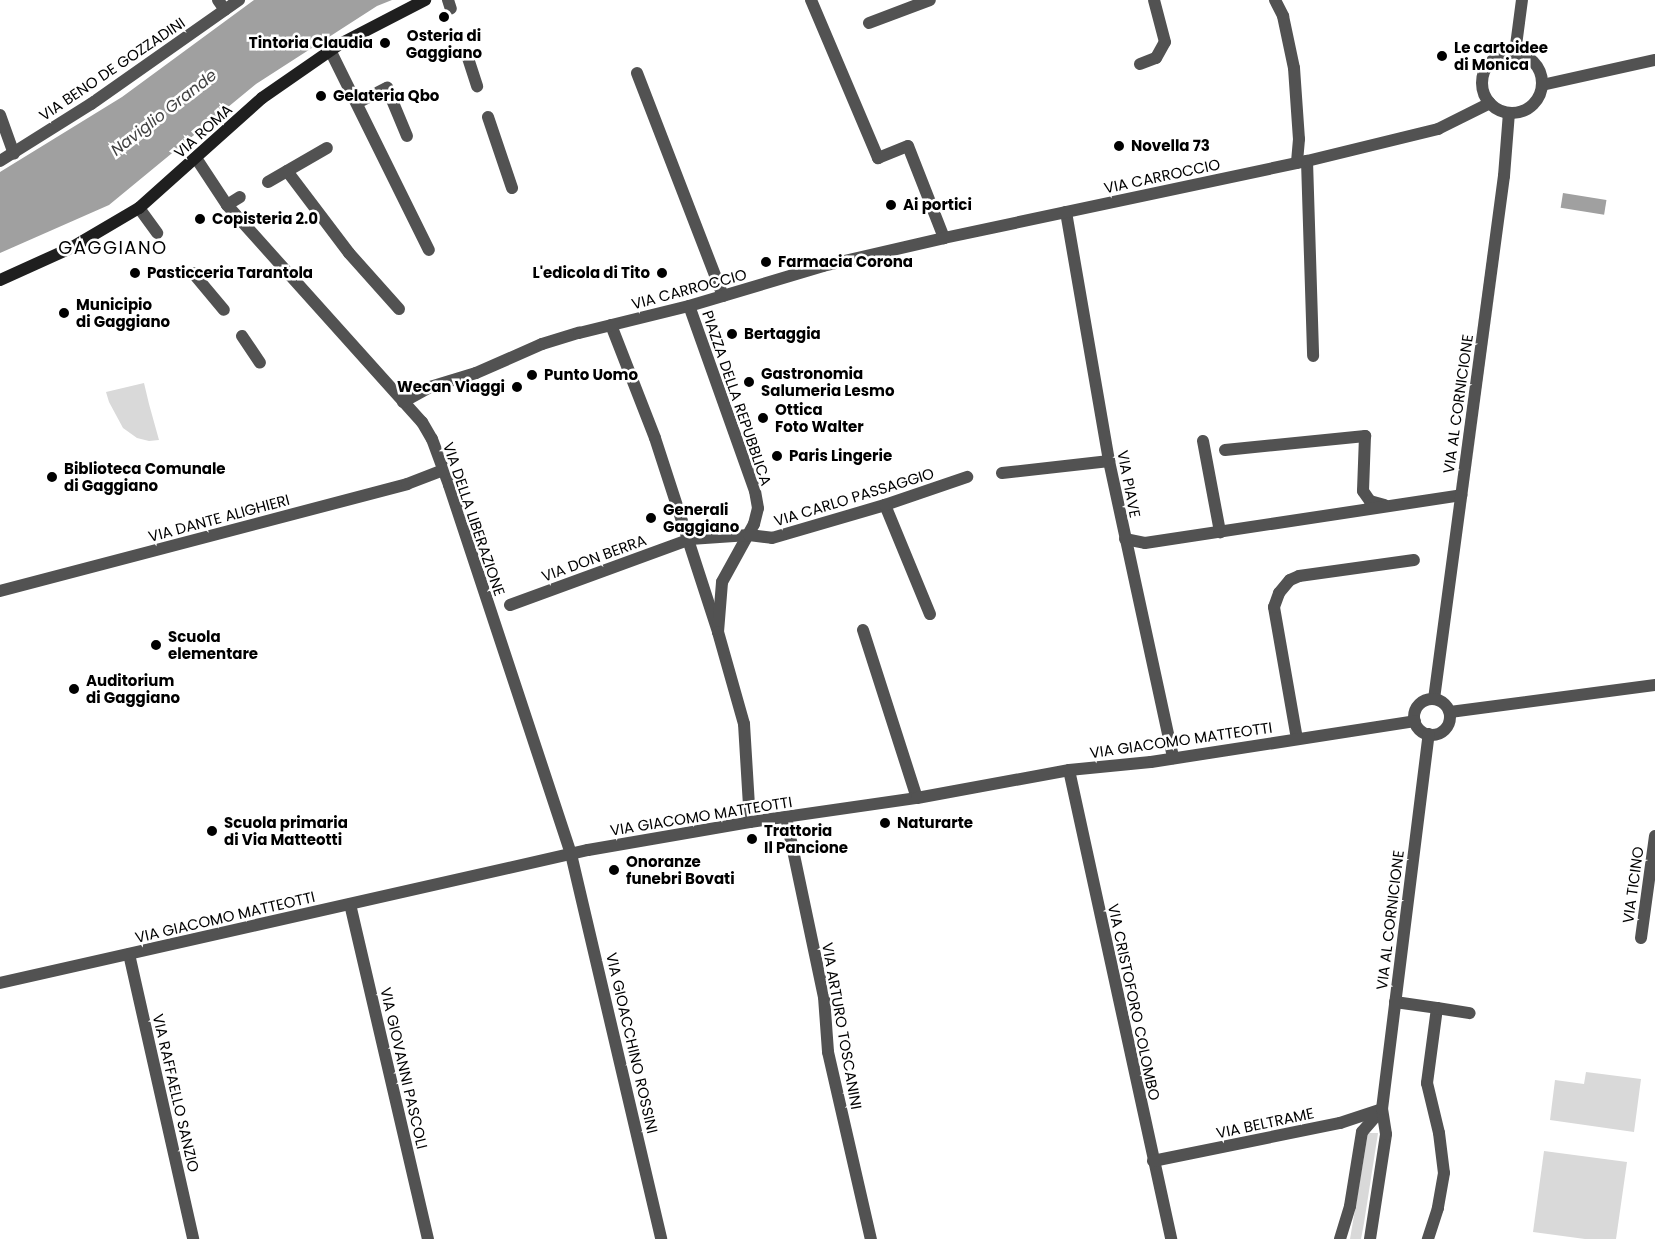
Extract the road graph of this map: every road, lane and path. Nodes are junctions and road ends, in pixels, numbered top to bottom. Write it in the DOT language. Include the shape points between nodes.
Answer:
graph roads {
  1 [pos="239,0"];
  2 [pos="425,0"];
  3 [pos="812,0"];
  4 [pos="930,0"];
  5 [pos="1154,0"];
  6 [pos="1275,0"];
  7 [pos="1522,0"];
  8 [pos="221,5"];
  9 [pos="869,23"];
  10 [pos="330,50"];
  11 [pos="1515,53"];
  12 [pos="467,55"];
  13 [pos="1655,60"];
  14 [pos="1140,64"];
  15 [pos="637,73"];
  16 [pos="1542,85"];
  17 [pos="477,86"];
  18 [pos="357,103"];
  19 [pos="1490,103"];
  20 [pos="1509,113"];
  21 [pos="0,115"];
  22 [pos="488,117"];
  23 [pos="406,136"];
  24 [pos="327,148"];
  25 [pos="14,154"];
  26 [pos="196,158"];
  27 [pos="0,161"];
  28 [pos="1302,162"];
  29 [pos="287,171"];
  30 [pos="268,182"];
  31 [pos="512,188"];
  32 [pos="240,197"];
  33 [pos="227,205"];
  34 [pos="139,208"];
  35 [pos="1066,213"];
  36 [pos="157,233"];
  37 [pos="944,238"];
  38 [pos="429,250"];
  39 [pos="193,273"];
  40 [pos="0,280"];
  41 [pos="723,296"];
  42 [pos="688,306"];
  43 [pos="399,309"];
  44 [pos="224,310"];
  45 [pos="611,325"];
  46 [pos="243,336"];
  47 [pos="1313,356"];
  48 [pos="260,363"];
  49 [pos="403,402"];
  50 [pos="1203,441"];
  51 [pos="1225,450"];
  52 [pos="1109,461"];
  53 [pos="444,470"];
  54 [pos="1002,472"];
  55 [pos="967,477"];
  56 [pos="1461,495"];
  57 [pos="885,506"];
  58 [pos="1388,506"];
  59 [pos="1220,532"];
  60 [pos="749,535"];
  61 [pos="690,539"];
  62 [pos="1125,539"];
  63 [pos="1414,560"];
  64 [pos="0,591"];
  65 [pos="510,605"];
  66 [pos="930,614"];
  67 [pos="863,630"];
  68 [pos="718,632"];
  69 [pos="1655,685"];
  70 [pos="1434,699"];
  71 [pos="1450,712"];
  72 [pos="1415,721"];
  73 [pos="1429,734"];
  74 [pos="1297,739"];
  75 [pos="1173,758"];
  76 [pos="1069,770"];
  77 [pos="916,798"];
  78 [pos="786,817"];
  79 [pos="750,822"];
  80 [pos="1655,836"];
  81 [pos="571,854"];
  82 [pos="350,904"];
  83 [pos="1641,938"];
  84 [pos="129,954"];
  85 [pos="0,983"];
  86 [pos="1395,1002"];
  87 [pos="1437,1008"];
  88 [pos="1470,1013"];
  89 [pos="1382,1109"];
  90 [pos="1153,1161"];
  91 [pos="193,1239"];
  92 [pos="428,1239"];
  93 [pos="661,1239"];
  94 [pos="871,1239"];
  95 [pos="1171,1239"];
  96 [pos="1340,1239"];
  97 [pos="1370,1239"];
  98 [pos="1428,1239"];
  1 -- 8 [label="street, VIA BENO DE GOZZADINI"];
  2 -- 10 [label="street, VIA ROMA"];
  3 -- 37 [label="street" via="878,158 908,146"];
  4 -- 9 [label="street"];
  5 -- 14 [label="street" via="1165,42 1156,58"];
  6 -- 28 [label="street" via="1283,16 1294,68"];
  7 -- 11 [label="street"];
  8 -- 25 [label="street, VIA BENO DE GOZZADINI" via="91,104"];
  10 -- 18 [label="street"];
  10 -- 26 [label="street, VIA ROMA" via="262,98"];
  11 -- 16 [label="street" via="1537,66"];
  11 -- 19 [label="street" via="1500,55 1485,67 1481,85"];
  12 -- 17 [label="street"];
  13 -- 16 [label="street"];
  15 -- 41 [label="street"];
  16 -- 20 [label="street" via="1534,104"];
  18 -- 23 [label="street" via="387,88"];
  18 -- 38 [label="street"];
  19 -- 20 [label="street"];
  19 -- 28 [label="street, VIA CARROCCIO" via="1438,129"];
  20 -- 56 [label="street, VIA AL CORNICIONE"];
  21 -- 25 [label="street"];
  22 -- 31 [label="street"];
  24 -- 29 [label="street"];
  25 -- 27 [label="street, VIA BENO DE GOZZADINI"];
  26 -- 33 [label="street, VIA DELLA LIBERAZIONE"];
  26 -- 34 [label="street, VIA ROMA"];
  28 -- 35 [label="street, VIA CARROCCIO"];
  28 -- 47 [label="street"];
  29 -- 30 [label="street"];
  29 -- 43 [label="street" via="350,254"];
  32 -- 33 [label="street"];
  33 -- 49 [label="street, VIA DELLA LIBERAZIONE"];
  34 -- 36 [label="street"];
  34 -- 40 [label="street, VIA ROMA" via="71,248"];
  35 -- 37 [label="street, VIA CARROCCIO"];
  35 -- 52 [label="street, VIA PIAVE"];
  37 -- 41 [label="street, VIA CARROCCIO" via="823,266"];
  39 -- 44 [label="street"];
  41 -- 42 [label="street, VIA CARROCCIO"];
  42 -- 45 [label="street, VIA CARROCCIO"];
  42 -- 60 [label="street, PIAZZA DELLA REPUBBLICA" via="755,491 758,508"];
  45 -- 49 [label="street, VIA CARROCCIO" via="542,344 484,370 430,387"];
  45 -- 61 [label="street, PIAZZA DELLA REPUBBLICA"];
  46 -- 48 [label="street"];
  49 -- 53 [label="street, VIA DELLA LIBERAZIONE" via="422,422"];
  50 -- 59 [label="street"];
  51 -- 58 [label="street" via="1365,436 1363,491 1370,501"];
  52 -- 54 [label="street"];
  52 -- 62 [label="street, VIA PIAVE"];
  53 -- 64 [label="street, VIA DANTE ALIGHIERI" via="407,484"];
  53 -- 81 [label="street, VIA DELLA LIBERAZIONE"];
  55 -- 57 [label="street, VIA CARLO PASSAGGIO"];
  56 -- 58 [label="street"];
  56 -- 70 [label="street, VIA AL CORNICIONE"];
  57 -- 60 [label="street, VIA CARLO PASSAGGIO" via="772,538"];
  57 -- 66 [label="street"];
  58 -- 59 [label="street"];
  59 -- 62 [label="street" via="1145,543"];
  60 -- 61 [label="street"];
  60 -- 68 [label="street, PIAZZA DELLA REPUBBLICA" via="722,582"];
  61 -- 65 [label="street, VIA DON BERRA"];
  61 -- 68 [label="street, PIAZZA DELLA REPUBBLICA"];
  62 -- 75 [label="street, VIA PIAVE"];
  63 -- 74 [label="street" via="1299,576 1290,580 1280,593 1274,607"];
  67 -- 77 [label="street"];
  68 -- 79 [label="street, PIAZZA DELLA REPUBBLICA" via="744,724"];
  69 -- 71 [label="street"];
  70 -- 71 [label="street" via="1444,703"];
  70 -- 72 [label="street" via="1419,705"];
  71 -- 73 [label="street" via="1445,729"];
  72 -- 73 [label="street"];
  72 -- 74 [label="street, VIA GIACOMO MATTEOTTI"];
  73 -- 86 [label="street, VIA AL CORNICIONE"];
  74 -- 75 [label="street, VIA GIACOMO MATTEOTTI"];
  75 -- 76 [label="street, VIA GIACOMO MATTEOTTI"];
  76 -- 77 [label="street, VIA GIACOMO MATTEOTTI"];
  76 -- 90 [label="street, VIA CRISTOFORO COLOMBO"];
  77 -- 78 [label="street, VIA GIACOMO MATTEOTTI"];
  78 -- 79 [label="street, VIA GIACOMO MATTEOTTI"];
  78 -- 94 [label="street, VIA ARTURO TOSCANINI" via="824,997 828,1052"];
  79 -- 81 [label="street, VIA GIACOMO MATTEOTTI"];
  80 -- 83 [label="street, VIA TICINO"];
  81 -- 82 [label="street, VIA GIACOMO MATTEOTTI"];
  81 -- 93 [label="street, VIA GIOACCHINO ROSSINI"];
  82 -- 84 [label="street, VIA GIACOMO MATTEOTTI"];
  82 -- 92 [label="street, VIA GIOVANNI PASCOLI"];
  84 -- 85 [label="street, VIA GIACOMO MATTEOTTI"];
  84 -- 91 [label="street, VIA RAFFAELLO SANZIO"];
  86 -- 87 [label="street"];
  86 -- 89 [label="street, VIA AL CORNICIONE"];
  87 -- 88 [label="street"];
  87 -- 98 [label="street" via="1427,1083 1444,1173"];
  89 -- 90 [label="street, VIA BELTRAME" via="1340,1123"];
  89 -- 96 [label="street" via="1362,1132 1350,1206"];
  89 -- 97 [label="street, VIA AL CORNICIONE" via="1386,1134"];
  90 -- 95 [label="street, VIA CRISTOFORO COLOMBO"];
}
